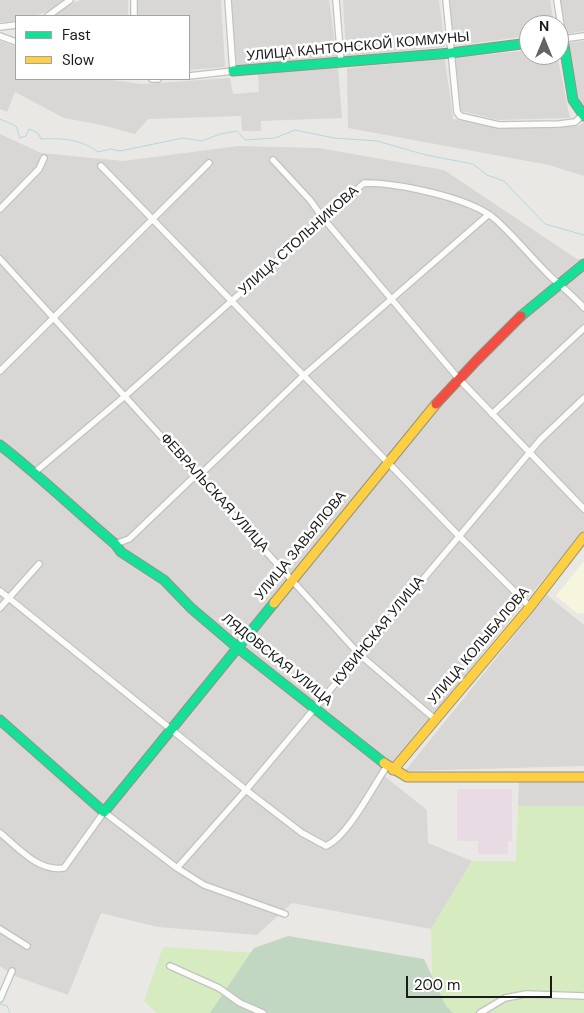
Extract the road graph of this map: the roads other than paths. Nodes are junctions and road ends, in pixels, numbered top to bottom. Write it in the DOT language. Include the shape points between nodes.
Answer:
graph roads {
  1 [pos="70,0"];
  2 [pos="134,0"];
  3 [pos="228,0"];
  4 [pos="336,0"];
  5 [pos="446,0"];
  6 [pos="557,0"];
  7 [pos="49,15"];
  8 [pos="134,15"];
  9 [pos="558,15"];
  10 [pos="15,25"];
  11 [pos="0,27"];
  12 [pos="0,36"];
  13 [pos="584,36"];
  14 [pos="569,39"];
  15 [pos="15,42"];
  16 [pos="519,44"];
  17 [pos="451,53"];
  18 [pos="342,62"];
  19 [pos="566,65"];
  20 [pos="233,72"];
  21 [pos="190,76"];
  22 [pos="584,116"];
  23 [pos="44,158"];
  24 [pos="273,160"];
  25 [pos="209,162"];
  26 [pos="101,166"];
  27 [pos="0,209"];
  28 [pos="488,215"];
  29 [pos="323,218"];
  30 [pos="152,220"];
  31 [pos="0,259"];
  32 [pos="584,264"];
  33 [pos="558,284"];
  34 [pos="391,298"];
  35 [pos="231,302"];
  36 [pos="584,308"];
  37 [pos="54,319"];
  38 [pos="584,328"];
  39 [pos="0,372"];
  40 [pos="303,376"];
  41 [pos="458,378"];
  42 [pos="125,396"];
  43 [pos="584,398"];
  44 [pos="492,414"];
  45 [pos="0,444"];
  46 [pos="530,452"];
  47 [pos="387,462"];
  48 [pos="35,472"];
  49 [pos="197,474"];
  50 [pos="584,509"];
  51 [pos="458,536"];
  52 [pos="584,537"];
  53 [pos="114,544"];
  54 [pos="39,564"];
  55 [pos="292,580"];
  56 [pos="0,590"];
  57 [pos="9,598"];
  58 [pos="530,607"];
  59 [pos="0,608"];
  60 [pos="238,648"];
  61 [pos="359,654"];
  62 [pos="315,709"];
  63 [pos="0,720"];
  64 [pos="436,720"];
  65 [pos="172,729"];
  66 [pos="390,768"];
  67 [pos="584,776"];
  68 [pos="246,790"];
  69 [pos="104,812"];
  70 [pos="0,833"];
  71 [pos="176,868"];
  72 [pos="285,914"];
  73 [pos="0,929"];
  74 [pos="27,946"];
  75 [pos="170,966"];
  76 [pos="12,971"];
  77 [pos="584,996"];
  78 [pos="0,999"];
  79 [pos="263,1013"];
  80 [pos="480,1013"];
  1 -- 7 [label="street"];
  2 -- 8 [label="street"];
  3 -- 20 [label="street"];
  4 -- 18 [label="street"];
  5 -- 17 [label="street"];
  6 -- 9 [label="street"];
  10 -- 11 [label="street"];
  12 -- 15 [label="street"];
  13 -- 14 [label="street"];
  16 -- 17 [label="street, УЛИЦА КАНТОНСКОЙ КОММУНЫ"];
  17 -- 18 [label="street, УЛИЦА КАНТОНСКОЙ КОММУНЫ"];
  17 -- 22 [label="street" via="460,116 499,125 559,124 575,122"];
  18 -- 20 [label="street, УЛИЦА КАНТОНСКОЙ КОММУНЫ"];
  19 -- 22 [label="street" via="573,100"];
  20 -- 21 [label="street, УЛИЦА КАНТОНСКОЙ КОММУНЫ"];
  23 -- 27 [label="street" via="39,169"];
  24 -- 29 [label="street"];
  25 -- 30 [label="street"];
  26 -- 30 [label="street"];
  28 -- 29 [label="street, УЛИЦА СТОЛЬНИКОВА" via="477,207 442,196 389,183 364,183"];
  28 -- 33 [label="street, УЛИЦА СТОЛЬНИКОВА"];
  28 -- 34 [label="street"];
  29 -- 34 [label="street"];
  29 -- 35 [label="street, УЛИЦА СТОЛЬНИКОВА"];
  30 -- 35 [label="street"];
  30 -- 37 [label="street"];
  31 -- 37 [label="street, ФЕВРАЛЬСКАЯ УЛИЦА"];
  32 -- 33 [label="street, УЛИЦА ЗАВЬЯЛОВА"];
  33 -- 36 [label="street, УЛИЦА СТОЛЬНИКОВА"];
  33 -- 41 [label="street, УЛИЦА ЗАВЬЯЛОВА"];
  34 -- 40 [label="street"];
  34 -- 41 [label="street"];
  35 -- 40 [label="street"];
  35 -- 42 [label="street, УЛИЦА СТОЛЬНИКОВА"];
  37 -- 39 [label="street"];
  37 -- 42 [label="street, ФЕВРАЛЬСКАЯ УЛИЦА"];
  38 -- 44 [label="street"];
  40 -- 47 [label="street"];
  40 -- 49 [label="street" via="204,471"];
  41 -- 44 [label="street"];
  41 -- 47 [label="street, УЛИЦА ЗАВЬЯЛОВА"];
  42 -- 48 [label="street, УЛИЦА СТОЛЬНИКОВА"];
  42 -- 49 [label="street, ФЕВРАЛЬСКАЯ УЛИЦА"];
  43 -- 46 [label="street, КУВИНСКАЯ УЛИЦА"];
  44 -- 46 [label="street"];
  45 -- 48 [label="street, ЛЯДОВСКАЯ УЛИЦА"];
  46 -- 50 [label="street"];
  46 -- 51 [label="street, КУВИНСКАЯ УЛИЦА"];
  47 -- 51 [label="street"];
  47 -- 55 [label="street, УЛИЦА ЗАВЬЯЛОВА"];
  48 -- 53 [label="street, ЛЯДОВСКАЯ УЛИЦА"];
  49 -- 53 [label="street" via="129,539"];
  49 -- 55 [label="street, ФЕВРАЛЬСКАЯ УЛИЦА"];
  51 -- 58 [label="street"];
  51 -- 61 [label="street, КУВИНСКАЯ УЛИЦА"];
  52 -- 58 [label="street, УЛИЦА КОЛЫБАЛОВА"];
  53 -- 60 [label="street, ЛЯДОВСКАЯ УЛИЦА" via="164,580"];
  54 -- 57 [label="street"];
  55 -- 60 [label="street, УЛИЦА ЗАВЬЯЛОВА"];
  55 -- 61 [label="street, ФЕВРАЛЬСКАЯ УЛИЦА"];
  56 -- 57 [label="street"];
  57 -- 59 [label="street"];
  57 -- 65 [label="street"];
  58 -- 64 [label="street, УЛИЦА КОЛЫБАЛОВА"];
  60 -- 62 [label="street, ЛЯДОВСКАЯ УЛИЦА"];
  60 -- 65 [label="street, УЛИЦА ЗАВЬЯЛОВА"];
  61 -- 62 [label="street, КУВИНСКАЯ УЛИЦА"];
  61 -- 64 [label="street, ФЕВРАЛЬСКАЯ УЛИЦА"];
  62 -- 66 [label="street, ЛЯДОВСКАЯ УЛИЦА"];
  62 -- 68 [label="street, КУВИНСКАЯ УЛИЦА"];
  63 -- 69 [label="street"];
  64 -- 66 [label="street, УЛИЦА КОЛЫБАЛОВА"];
  65 -- 68 [label="street"];
  65 -- 69 [label="street, УЛИЦА ЗАВЬЯЛОВА"];
  66 -- 67 [label="street, ЛЯДОВСКАЯ УЛИЦА" via="407,777 426,778"];
  66 -- 68 [label="street, УЛИЦА КОЛЫБАЛОВА" via="346,830 326,846 302,833"];
  68 -- 71 [label="street, КУВИНСКАЯ УЛИЦА"];
  69 -- 70 [label="street, УЛИЦА ЗАВЬЯЛОВА" via="64,868 52,870 37,863"];
  69 -- 71 [label="street"];
  71 -- 72 [label="street" via="204,885"];
  73 -- 74 [label="street"];
  75 -- 79 [label="street"];
  76 -- 78 [label="street"];
  77 -- 80 [label="street" via="519,995 505,998"];
}
